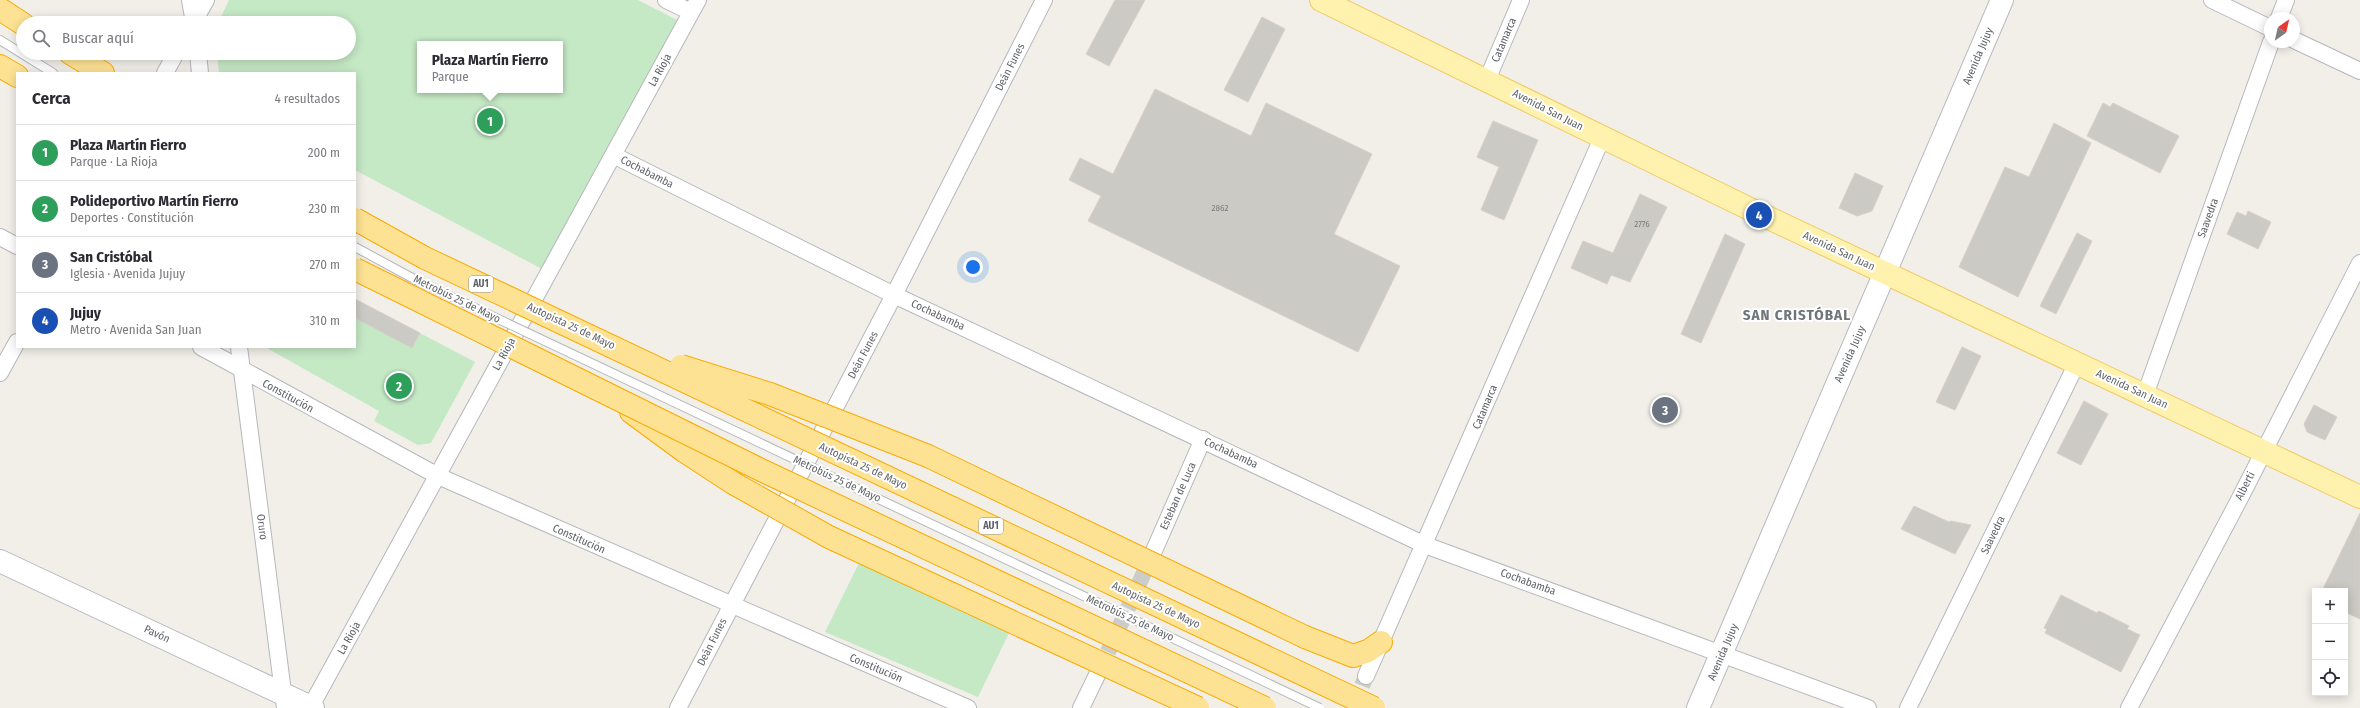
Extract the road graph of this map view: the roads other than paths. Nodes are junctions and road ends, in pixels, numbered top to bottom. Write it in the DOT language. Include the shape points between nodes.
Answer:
graph roads {
  1 [pos="190,0"];
  2 [pos="206,0"];
  3 [pos="666,0"];
  4 [pos="1044,0"];
  5 [pos="1321,0"];
  6 [pos="1522,0"];
  7 [pos="2002,0"];
  8 [pos="2212,0"];
  9 [pos="2286,0"];
  10 [pos="694,6"];
  11 [pos="0,9"];
  12 [pos="2281,12"];
  13 [pos="192,16"];
  14 [pos="197,16"];
  15 [pos="16,19"];
  16 [pos="2264,25"];
  17 [pos="0,40"];
  18 [pos="2300,43"];
  19 [pos="2269,48"];
  20 [pos="16,50"];
  21 [pos="32,60"];
  22 [pos="82,60"];
  23 [pos="172,60"];
  24 [pos="199,60"];
  25 [pos="0,66"];
  26 [pos="2360,71"];
  27 [pos="51,72"];
  28 [pos="101,72"];
  29 [pos="166,72"];
  30 [pos="200,72"];
  31 [pos="16,75"];
  32 [pos="1487,80"];
  33 [pos="1602,138"];
  34 [pos="613,155"];
  35 [pos="356,220"];
  36 [pos="0,237"];
  37 [pos="16,245"];
  38 [pos="356,248"];
  39 [pos="2360,263"];
  40 [pos="356,269"];
  41 [pos="1885,273"];
  42 [pos="894,295"];
  43 [pos="16,344"];
  44 [pos="609,344"];
  45 [pos="204,348"];
  46 [pos="239,348"];
  47 [pos="2077,363"];
  48 [pos="242,371"];
  49 [pos="0,373"];
  50 [pos="603,392"];
  51 [pos="2145,395"];
  52 [pos="1203,439"];
  53 [pos="2263,451"];
  54 [pos="438,476"];
  55 [pos="2360,497"];
  56 [pos="1425,545"];
  57 [pos="1153,553"];
  58 [pos="0,561"];
  59 [pos="731,606"];
  60 [pos="1381,642"];
  61 [pos="1723,653"];
  62 [pos="1097,675"];
  63 [pos="1366,676"];
  64 [pos="284,700"];
  65 [pos="312,708"];
  66 [pos="678,708"];
  67 [pos="968,708"];
  68 [pos="1082,708"];
  69 [pos="1198,708"];
  70 [pos="1265,708"];
  71 [pos="1320,708"];
  72 [pos="1374,708"];
  73 [pos="1698,708"];
  74 [pos="1868,708"];
  75 [pos="1908,708"];
  76 [pos="2129,708"];
  1 -- 13 [label="street"];
  2 -- 14 [label="street"];
  3 -- 10 [label="street"];
  4 -- 42 [label="street, Deán Funes"];
  5 -- 32 [label="main road, Avenida San Juan"];
  6 -- 32 [label="street, Catamarca"];
  7 -- 41 [label="main road, Avenida Jujuy"];
  8 -- 16 [label="street"];
  9 -- 12 [label="street"];
  10 -- 34 [label="street, La Rioja"];
  11 -- 15 [label="highway"];
  17 -- 20 [label="lane"];
  18 -- 26 [label="street"];
  19 -- 51 [label="street, Saavedra"];
  21 -- 27 [label="lane"];
  22 -- 28 [label="highway"];
  23 -- 29 [label="street"];
  24 -- 30 [label="street"];
  25 -- 31 [label="highway"];
  32 -- 33 [label="main road, Avenida San Juan"];
  33 -- 41 [label="main road, Avenida San Juan"];
  33 -- 56 [label="street, Catamarca"];
  34 -- 42 [label="street, Cochabamba"];
  34 -- 54 [label="street, La Rioja"];
  35 -- 44 [label="highway, Autopista 25 de Mayo / AU1, bridge" via="425,258"];
  36 -- 37 [label="street"];
  38 -- 71 [label="lane, Metrobús 25 de Mayo, bridge" via="437,290"];
  39 -- 53 [label="street, Alberti"];
  40 -- 50 [label="highway, bridge"];
  41 -- 47 [label="main road, Avenida San Juan"];
  41 -- 61 [label="main road, Avenida Jujuy"];
  42 -- 52 [label="street, Cochabamba"];
  42 -- 59 [label="street, Deán Funes"];
  43 -- 49 [label="street"];
  44 -- 60 [label="highway, bridge" via="770,394 928,456 1305,637 1353,656 1368,651"];
  44 -- 72 [label="highway, Autopista 25 de Mayo / AU1, bridge"];
  45 -- 48 [label="street, Constitución"];
  46 -- 48 [label="street, Oruro"];
  47 -- 51 [label="main road, Avenida San Juan"];
  47 -- 75 [label="street, Saavedra"];
  48 -- 54 [label="street, Constitución"];
  48 -- 64 [label="street, Oruro"];
  50 -- 69 [label="highway, bridge" via="706,466 829,537"];
  50 -- 70 [label="highway, bridge" via="759,469"];
  51 -- 53 [label="main road, Avenida San Juan"];
  52 -- 56 [label="street, Cochabamba"];
  52 -- 57 [label="street, Esteban de Luca"];
  53 -- 55 [label="main road, Avenida San Juan"];
  53 -- 76 [label="street, Alberti"];
  54 -- 59 [label="street, Constitución"];
  54 -- 65 [label="street, La Rioja"];
  56 -- 60 [label="street, Catamarca"];
  56 -- 61 [label="street, Cochabamba"];
  58 -- 64 [label="main road, Pavón"];
  59 -- 66 [label="street, Deán Funes"];
  59 -- 67 [label="street, Constitución"];
  60 -- 63 [label="street, Catamarca"];
  61 -- 73 [label="main road, Avenida Jujuy"];
  61 -- 74 [label="street, Cochabamba"];
  62 -- 68 [label="street"];
  64 -- 65 [label="main road, Pavón"];
}
